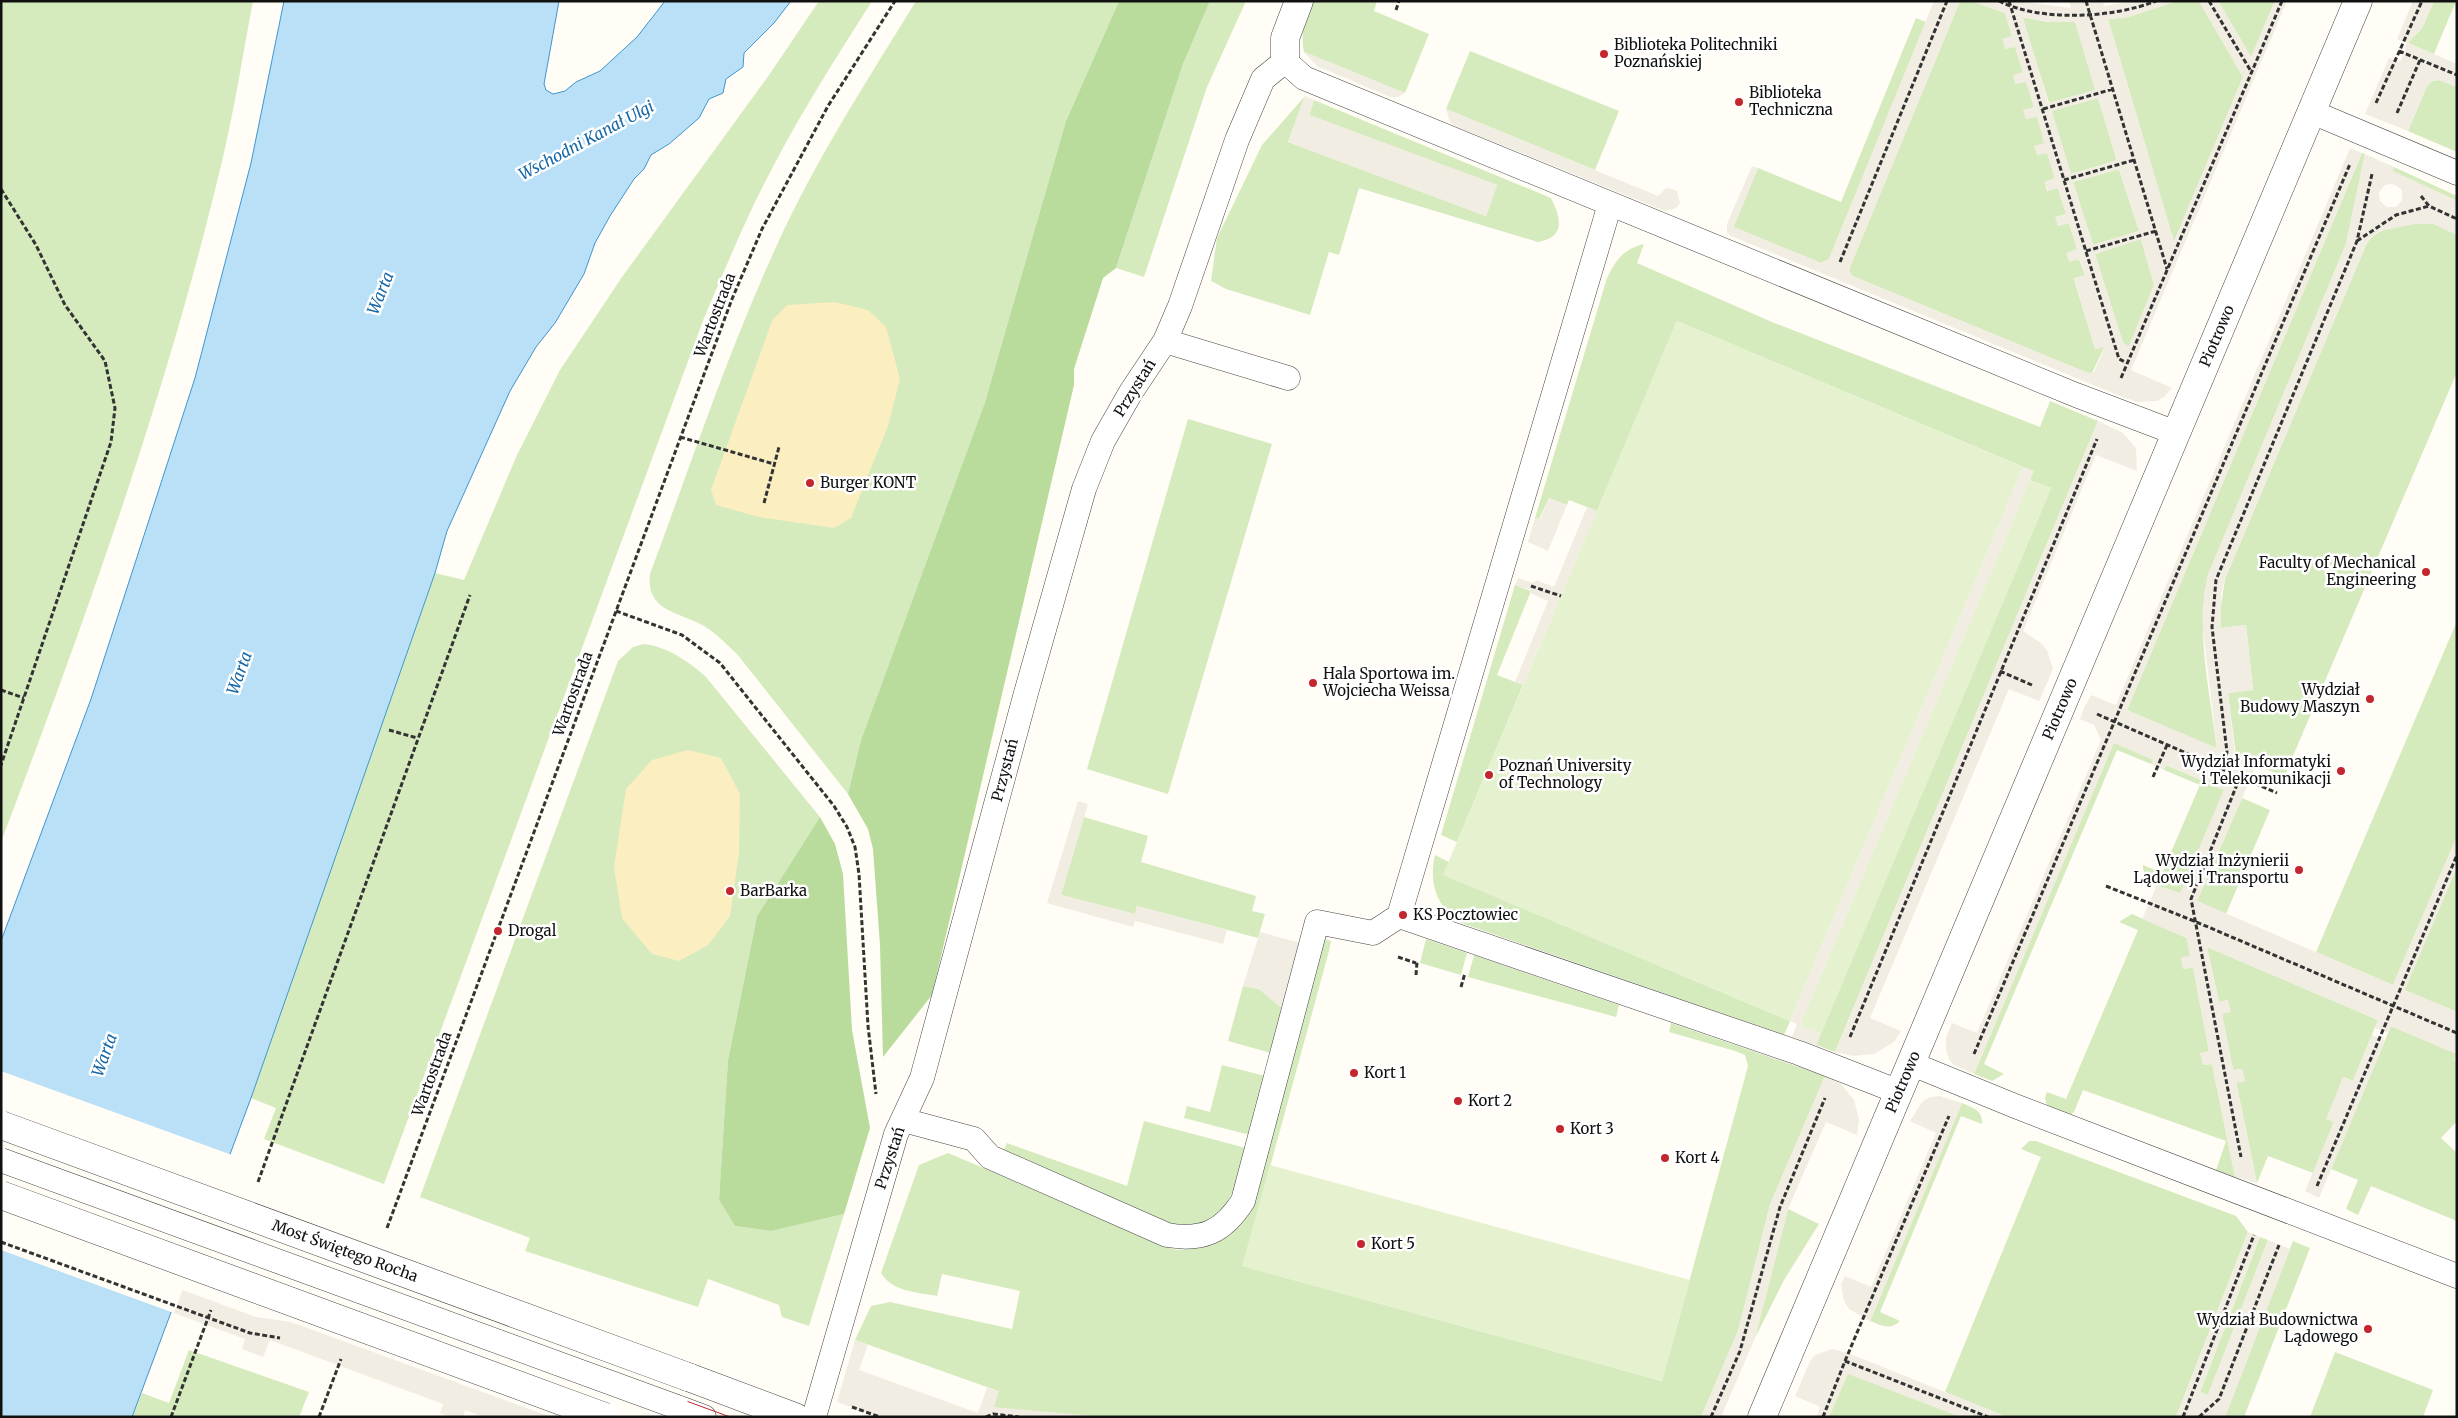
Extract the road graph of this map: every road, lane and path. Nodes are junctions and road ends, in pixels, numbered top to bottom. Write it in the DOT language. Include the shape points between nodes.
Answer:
graph roads {
  1 [pos="895,1"];
  2 [pos="1300,1"];
  3 [pos="1399,1"];
  4 [pos="1947,1"];
  5 [pos="1999,1"];
  6 [pos="2009,1"];
  7 [pos="2086,1"];
  8 [pos="2156,1"];
  9 [pos="2209,1"];
  10 [pos="2282,1"];
  11 [pos="2358,1"];
  12 [pos="2422,1"];
  13 [pos="2011,7"];
  14 [pos="1396,10"];
  15 [pos="2090,15"];
  16 [pos="2399,51"];
  17 [pos="2420,60"];
  18 [pos="1285,61"];
  19 [pos="2252,73"];
  20 [pos="2457,75"];
  21 [pos="2113,89"];
  22 [pos="2043,109"];
  23 [pos="2312,112"];
  24 [pos="2363,133"];
  25 [pos="2385,142"];
  26 [pos="2134,160"];
  27 [pos="2457,172"];
  28 [pos="2064,180"];
  29 [pos="1,189"];
  30 [pos="1610,204"];
  31 [pos="2429,206"];
  32 [pos="2156,231"];
  33 [pos="2357,240"];
  34 [pos="2086,252"];
  35 [pos="2167,269"];
  36 [pos="1828,292"];
  37 [pos="1165,341"];
  38 [pos="2127,363"];
  39 [pos="1288,378"];
  40 [pos="2110,408"];
  41 [pos="2176,433"];
  42 [pos="680,437"];
  43 [pos="779,448"];
  44 [pos="774,464"];
  45 [pos="764,502"];
  46 [pos="470,595"];
  47 [pos="616,611"];
  48 [pos="1,690"];
  49 [pos="24,698"];
  50 [pos="2115,722"];
  51 [pos="390,730"];
  52 [pos="417,738"];
  53 [pos="2167,745"];
  54 [pos="1,765"];
  55 [pos="2222,770"];
  56 [pos="2153,777"];
  57 [pos="2240,777"];
  58 [pos="2277,793"];
  59 [pos="2457,855"];
  60 [pos="2106,886"];
  61 [pos="1399,916"];
  62 [pos="2194,921"];
  63 [pos="2393,1006"];
  64 [pos="2457,1033"];
  65 [pos="1912,1064"];
  66 [pos="1837,1066"];
  67 [pos="1962,1085"];
  68 [pos="1899,1092"];
  69 [pos="1,1126"];
  70 [pos="900,1127"];
  71 [pos="1,1160"];
  72 [pos="2242,1160"];
  73 [pos="256,1187"];
  74 [pos="1,1195"];
  75 [pos="2313,1195"];
  76 [pos="2254,1235"];
  77 [pos="384,1236"];
  78 [pos="1,1242"];
  79 [pos="2279,1245"];
  80 [pos="2457,1276"];
  81 [pos="213,1306"];
  82 [pos="285,1339"];
  83 [pos="348,1361"];
  84 [pos="1845,1361"];
  85 [pos="171,1417"];
  86 [pos="319,1417"];
  87 [pos="605,1417"];
  88 [pos="704,1417"];
  89 [pos="795,1417"];
  90 [pos="814,1417"];
  91 [pos="986,1417"];
  92 [pos="1019,1417"];
  93 [pos="1711,1417"];
  94 [pos="1762,1417"];
  95 [pos="1822,1417"];
  96 [pos="1988,1417"];
  97 [pos="2183,1417"];
  98 [pos="2199,1417"];
  1 -- 42 [label="path, Wartostrada" via="828,106 762,230"];
  2 -- 18 [label="street" via="1285,38"];
  3 -- 14 [label="path"];
  4 -- 36 [label="path"];
  5 -- 13 [label="path"];
  6 -- 13 [label="path"];
  7 -- 15 [label="path"];
  8 -- 15 [label="path" via="2119,12"];
  9 -- 19 [label="path"];
  10 -- 19 [label="path"];
  11 -- 23 [label="street, Piotrowo"];
  12 -- 16 [label="path"];
  13 -- 15 [label="path" via="2064,16"];
  13 -- 22 [label="path"];
  15 -- 21 [label="path"];
  16 -- 17 [label="path"];
  16 -- 24 [label="path"];
  17 -- 20 [label="path"];
  17 -- 25 [label="path"];
  18 -- 30 [label="lane" via="1304,78"];
  18 -- 37 [label="lane, Przystań" via="1263,80 1237,140"];
  19 -- 35 [label="path"];
  21 -- 22 [label="path"];
  21 -- 26 [label="path"];
  22 -- 28 [label="path"];
  23 -- 24 [label="lane"];
  23 -- 41 [label="street, Piotrowo"];
  24 -- 25 [label="lane"];
  24 -- 50 [label="path"];
  25 -- 27 [label="lane"];
  25 -- 33 [label="path" via="2372,172"];
  26 -- 28 [label="path"];
  26 -- 32 [label="path"];
  28 -- 34 [label="path"];
  29 -- 49 [label="path" via="36,245 65,305 105,361 115,408 112,442"];
  30 -- 36 [label="lane"];
  30 -- 61 [label="lane"];
  31 -- 33 [label="path" via="2396,215"];
  32 -- 34 [label="path"];
  32 -- 35 [label="path"];
  33 -- 55 [label="path" via="2216,580 2212,627 2227,752"];
  34 -- 38 [label="path" via="2119,359"];
  35 -- 38 [label="path"];
  36 -- 40 [label="lane"];
  37 -- 39 [label="lane"];
  37 -- 70 [label="lane, Przystań" via="1103,441 1084,489 922,1078"];
  38 -- 40 [label="path"];
  40 -- 41 [label="lane"];
  40 -- 66 [label="path"];
  41 -- 65 [label="street, Piotrowo"];
  42 -- 44 [label="path"];
  42 -- 47 [label="path, Wartostrada"];
  43 -- 44 [label="path"];
  44 -- 45 [label="path"];
  46 -- 52 [label="path"];
  47 -- 70 [label="path" via="682,636 720,663 834,806 847,827 855,847 859,874 868,1026 877,1099 883,1116"];
  47 -- 77 [label="path, Wartostrada"];
  48 -- 49 [label="path"];
  49 -- 54 [label="path"];
  50 -- 53 [label="path"];
  50 -- 67 [label="path"];
  51 -- 52 [label="path"];
  52 -- 73 [label="path"];
  53 -- 55 [label="path"];
  53 -- 56 [label="path"];
  55 -- 57 [label="path"];
  57 -- 58 [label="path"];
  57 -- 62 [label="path" via="2191,899"];
  59 -- 63 [label="path"];
  60 -- 62 [label="path"];
  61 -- 66 [label="lane"];
  61 -- 70 [label="lane" via="1373,933 1317,922 1243,1201 1219,1228 1202,1236 1184,1238 1167,1235 990,1157 974,1139"];
  62 -- 63 [label="path"];
  62 -- 72 [label="path"];
  63 -- 64 [label="path"];
  63 -- 75 [label="path"];
  65 -- 67 [label="lane"];
  65 -- 68 [label="street, Piotrowo"];
  66 -- 68 [label="lane"];
  66 -- 93 [label="path" via="1780,1206 1740,1351"];
  67 -- 80 [label="lane"];
  67 -- 84 [label="path"];
  68 -- 94 [label="street, Piotrowo"];
  69 -- 89 [label="street, Most Świętego Rocha, bridge"];
  70 -- 90 [label="lane, Przystań"];
  71 -- 88 [label="lane, bridge"];
  74 -- 87 [label="street, bridge"];
  76 -- 97 [label="path"];
  78 -- 82 [label="path, bridge" via="250,1333"];
  79 -- 98 [label="path" via="2219,1399"];
  81 -- 85 [label="path"];
  83 -- 86 [label="path" via="340,1358"];
  84 -- 95 [label="path"];
  84 -- 96 [label="path"];
  91 -- 92 [label="path" via="993,1414"];
}
